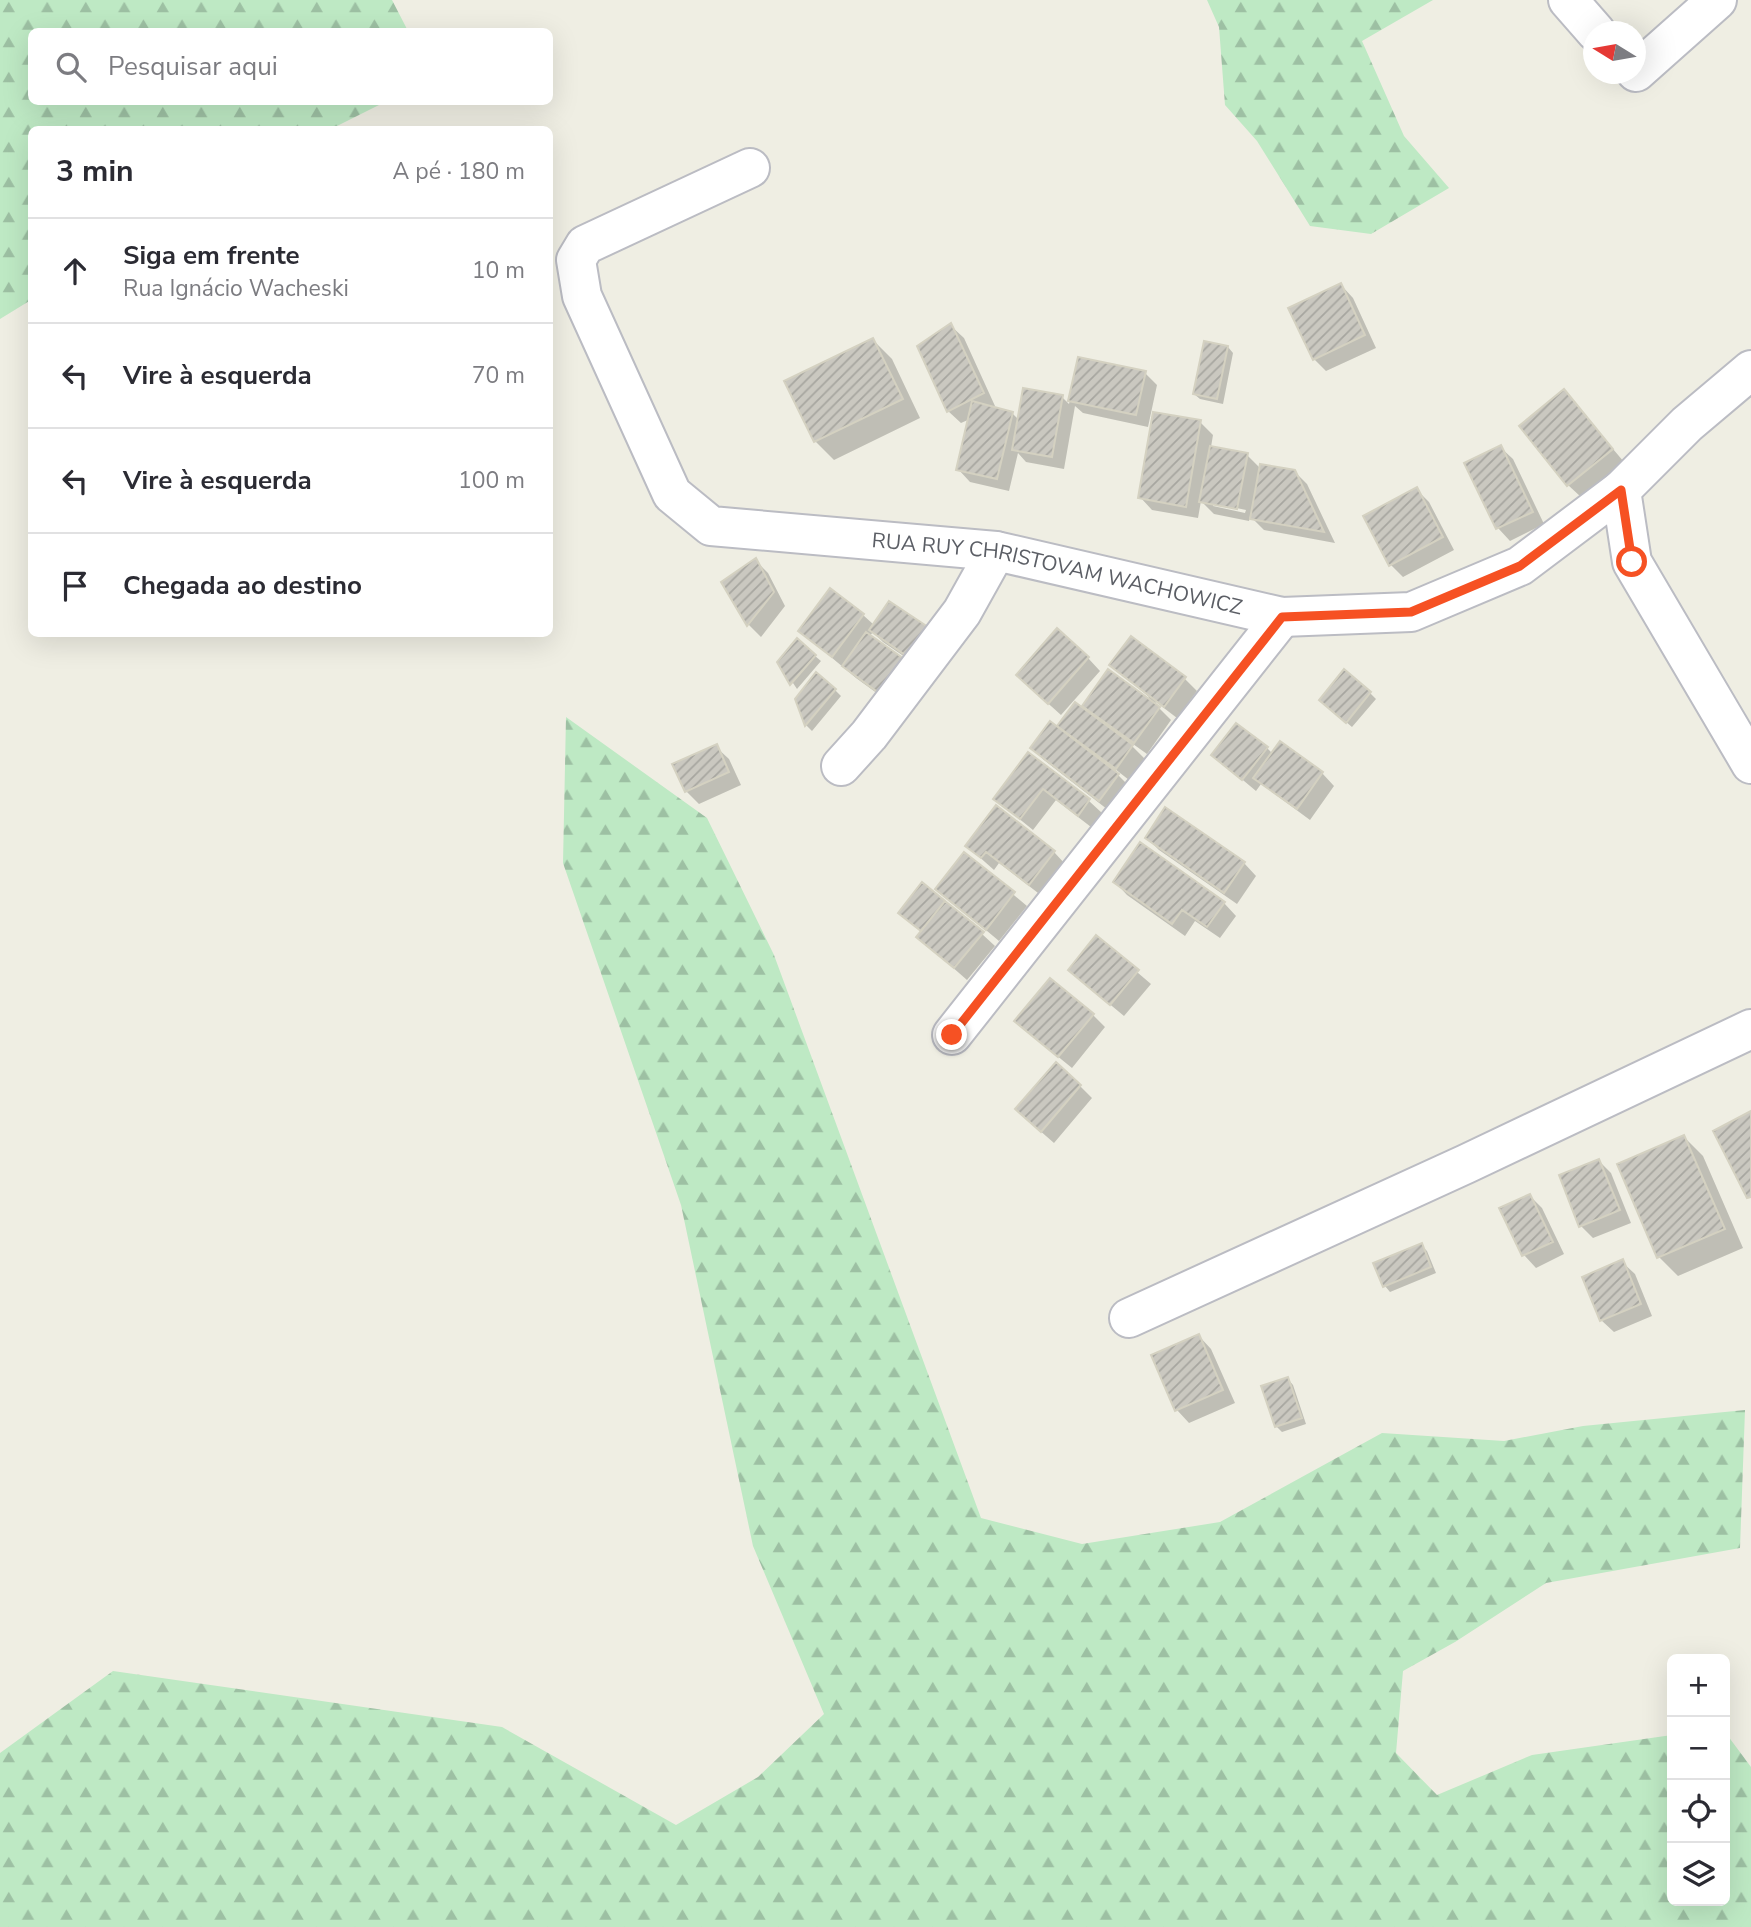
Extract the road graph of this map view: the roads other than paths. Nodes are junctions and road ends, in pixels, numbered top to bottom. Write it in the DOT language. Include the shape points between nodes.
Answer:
graph roads {
  1 [pos="1568,0"];
  2 [pos="1717,0"];
  3 [pos="1586,21"];
  4 [pos="1646,62"];
  5 [pos="750,168"];
  6 [pos="1751,370"];
  7 [pos="1621,490"];
  8 [pos="996,551"];
  9 [pos="1282,617"];
  10 [pos="1751,764"];
  11 [pos="841,766"];
  12 [pos="1751,1029"];
  13 [pos="952,1035"];
  14 [pos="1129,1318"];
  1 -- 3 [label="street"];
  2 -- 4 [label="street"];
  5 -- 8 [label="street, RUA RUY CHRISTOVAM WACHOWICZ" via="585,245 576,260 582,296 672,494 711,526"];
  6 -- 7 [label="street, RUA RUY CHRISTOVAM WACHOWICZ"];
  7 -- 9 [label="street, RUA RUY CHRISTOVAM WACHOWICZ" via="1520,566 1411,612"];
  7 -- 10 [label="street" via="1632,562"];
  8 -- 9 [label="street, RUA RUY CHRISTOVAM WACHOWICZ"];
  8 -- 11 [label="street" via="962,612"];
  9 -- 13 [label="street"];
  12 -- 14 [label="street"];
}
